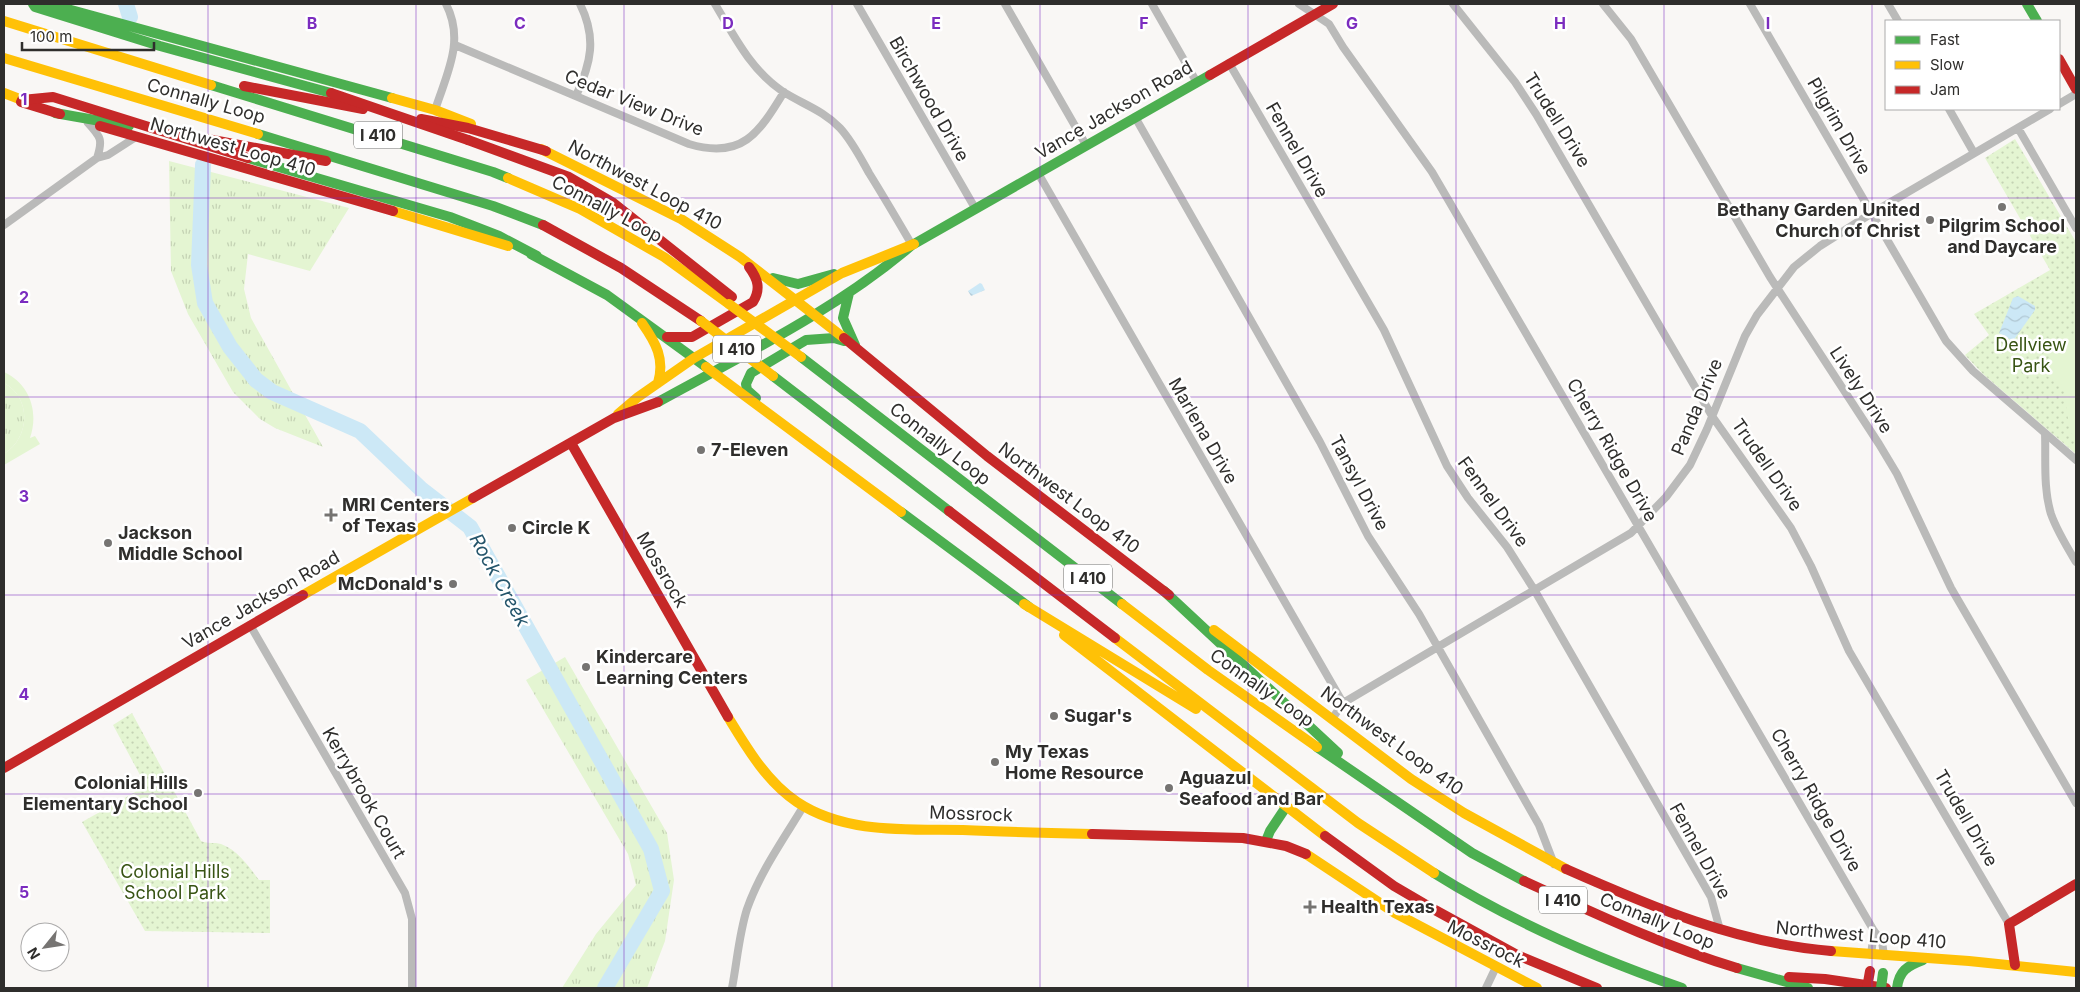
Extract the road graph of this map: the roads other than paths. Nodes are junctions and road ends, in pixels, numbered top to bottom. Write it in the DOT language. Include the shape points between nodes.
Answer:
graph roads {
  1 [pos="33,4"];
  2 [pos="49,4"];
  3 [pos="446,4"];
  4 [pos="580,4"];
  5 [pos="715,4"];
  6 [pos="857,4"];
  7 [pos="1005,4"];
  8 [pos="1152,4"];
  9 [pos="1300,4"];
  10 [pos="1333,4"];
  11 [pos="1454,4"];
  12 [pos="1603,4"];
  13 [pos="1750,4"];
  14 [pos="1888,4"];
  15 [pos="2027,4"];
  16 [pos="1314,14"];
  17 [pos="4,20"];
  18 [pos="1897,20"];
  19 [pos="2036,20"];
  20 [pos="455,45"];
  21 [pos="4,58"];
  22 [pos="2060,61"];
  23 [pos="1229,62"];
  24 [pos="176,73"];
  25 [pos="1196,81"];
  26 [pos="2076,89"];
  27 [pos="784,92"];
  28 [pos="2076,94"];
  29 [pos="4,95"];
  30 [pos="576,96"];
  31 [pos="2060,103"];
  32 [pos="435,110"];
  33 [pos="1950,110"];
  34 [pos="2048,110"];
  35 [pos="55,113"];
  36 [pos="1135,117"];
  37 [pos="88,123"];
  38 [pos="2018,128"];
  39 [pos="136,137"];
  40 [pos="1086,145"];
  41 [pos="546,151"];
  42 [pos="1974,153"];
  43 [pos="97,158"];
  44 [pos="376,168"];
  45 [pos="1038,173"];
  46 [pos="975,208"];
  47 [pos="1872,213"];
  48 [pos="4,225"];
  49 [pos="2076,228"];
  50 [pos="912,245"];
  51 [pos="537,256"];
  52 [pos="740,257"];
  53 [pos="842,273"];
  54 [pos="767,276"];
  55 [pos="1777,289"];
  56 [pos="849,293"];
  57 [pos="797,300"];
  58 [pos="732,302"];
  59 [pos="815,315"];
  60 [pos="637,316"];
  61 [pos="666,337"];
  62 [pos="853,346"];
  63 [pos="694,358"];
  64 [pos="713,371"];
  65 [pos="658,383"];
  66 [pos="1712,416"];
  67 [pos="614,418"];
  68 [pos="783,423"];
  69 [pos="2045,432"];
  70 [pos="571,443"];
  71 [pos="2076,460"];
  72 [pos="1638,527"];
  73 [pos="2076,562"];
  74 [pos="1164,591"];
  75 [pos="1535,591"];
  76 [pos="1024,604"];
  77 [pos="250,625"];
  78 [pos="1438,648"];
  79 [pos="1343,703"];
  80 [pos="1332,719"];
  81 [pos="1244,737"];
  82 [pos="4,768"];
  83 [pos="1381,792"];
  84 [pos="2076,803"];
  85 [pos="803,807"];
  86 [pos="1286,807"];
  87 [pos="1266,841"];
  88 [pos="1554,864"];
  89 [pos="2076,884"];
  90 [pos="2009,924"];
  91 [pos="1720,930"];
  92 [pos="1874,931"];
  93 [pos="1871,955"];
  94 [pos="1884,956"];
  95 [pos="1926,958"];
  96 [pos="2015,965"];
  97 [pos="1496,967"];
  98 [pos="2076,972"];
  99 [pos="1761,975"];
  100 [pos="412,988"];
  101 [pos="732,988"];
  102 [pos="1486,988"];
  103 [pos="1537,988"];
  104 [pos="1597,988"];
  105 [pos="1682,988"];
  106 [pos="1808,988"];
  107 [pos="1867,988"];
  108 [pos="1880,988"];
  109 [pos="1886,988"];
  110 [pos="1897,988"];
  1 -- 58 [label="main road, bridge" via="160,46 331,93 570,177 612,202 710,278"];
  2 -- 32 [label="main road, Northwest Loop 410"];
  3 -- 20 [label="street" via="454,25"];
  4 -- 30 [label="street" via="591,44 584,79"];
  5 -- 27 [label="street" via="750,61"];
  6 -- 46 [label="street, Birchwood Drive"];
  7 -- 40 [label="street"];
  8 -- 25 [label="street"];
  9 -- 16 [label="street, Cherry Ridge Drive"];
  10 -- 16 [label="main road, Vance Jackson Road"];
  11 -- 66 [label="street, Trudell Drive" via="1536,114"];
  12 -- 55 [label="street, Lively Drive" via="1631,40"];
  13 -- 47 [label="street, Pilgrim Drive"];
  14 -- 18 [label="street"];
  15 -- 19 [label="main road"];
  16 -- 23 [label="main road, Vance Jackson Road"];
  16 -- 72 [label="street, Cherry Ridge Drive" via="1329,24 1432,172"];
  17 -- 24 [label="main road, Connally Loop / I 410"];
  20 -- 30 [label="street, Cedar View Drive"];
  20 -- 32 [label="street"];
  21 -- 44 [label="main road, Connally Loop / I 410"];
  22 -- 26 [label="main road"];
  23 -- 25 [label="main road, Vance Jackson Road"];
  23 -- 75 [label="street, Fennel Drive" via="1384,330 1454,478 1507,547"];
  24 -- 41 [label="main road" via="468,128"];
  24 -- 58 [label="main road, Connally Loop / I 410" via="434,152 542,192 580,209 664,257"];
  25 -- 36 [label="main road, Vance Jackson Road"];
  27 -- 30 [label="street, Cedar View Drive" via="766,122 752,136 737,145 719,149 689,144"];
  27 -- 50 [label="street" via="814,107 846,135"];
  28 -- 31 [label="street"];
  29 -- 35 [label="main road, Northwest Loop 410"];
  29 -- 51 [label="main road, bridge" via="22,100 53,97 450,217 499,236"];
  32 -- 41 [label="main road, Northwest Loop 410"];
  33 -- 42 [label="street"];
  34 -- 38 [label="street, Panda Drive"];
  35 -- 37 [label="main road, Northwest Loop 410"];
  35 -- 44 [label="main road"];
  36 -- 40 [label="main road, Vance Jackson Road"];
  36 -- 78 [label="street, Tansyl Drive" via="1320,442 1368,536"];
  37 -- 39 [label="main road, Northwest Loop 410"];
  37 -- 43 [label="street" via="101,140"];
  38 -- 42 [label="street, Panda Drive"];
  38 -- 49 [label="street"];
  39 -- 43 [label="street" via="108,155"];
  39 -- 51 [label="main road, Northwest Loop 410"];
  40 -- 45 [label="main road, Vance Jackson Road"];
  41 -- 52 [label="main road, Northwest Loop 410" via="681,219"];
  42 -- 47 [label="street, Panda Drive"];
  43 -- 48 [label="street"];
  44 -- 81 [label="main road, Connally Loop / I 410, bridge" via="544,226 621,268 701,321"];
  45 -- 46 [label="main road, Vance Jackson Road"];
  45 -- 79 [label="street, Marlena Drive"];
  46 -- 50 [label="main road, Vance Jackson Road"];
  47 -- 55 [label="street, Panda Drive" via="1802,260"];
  47 -- 69 [label="street, Pilgrim Drive" via="1938,330 1955,353"];
  50 -- 53 [label="main road, Vance Jackson Road"];
  50 -- 56 [label="main road, Vance Jackson Road"];
  51 -- 60 [label="main road, Northwest Loop 410" via="607,295"];
  52 -- 54 [label="main road, Northwest Loop 410"];
  52 -- 61 [label="main road" via="759,282 758,296 753,302 692,337"];
  53 -- 54 [label="main road" via="798,284"];
  53 -- 57 [label="main road, Vance Jackson Road"];
  54 -- 57 [label="main road, Northwest Loop 410"];
  55 -- 66 [label="street, Panda Drive" via="1745,336"];
  55 -- 84 [label="street, Lively Drive" via="1897,474 1951,588"];
  56 -- 59 [label="main road, Vance Jackson Road"];
  56 -- 62 [label="main road" via="843,318"];
  57 -- 59 [label="main road, Northwest Loop 410"];
  57 -- 63 [label="main road, Vance Jackson Road"];
  58 -- 83 [label="main road, Connally Loop / I 410, bridge" via="1208,670"];
  59 -- 62 [label="main road, Northwest Loop 410"];
  59 -- 64 [label="main road, Vance Jackson Road"];
  60 -- 61 [label="main road, Northwest Loop 410"];
  60 -- 65 [label="main road" via="661,354 662,370"];
  61 -- 63 [label="main road, Northwest Loop 410"];
  62 -- 68 [label="main road" via="834,338 806,340 751,374 747,390"];
  62 -- 74 [label="main road, Northwest Loop 410" via="987,456"];
  63 -- 64 [label="main road, Northwest Loop 410"];
  63 -- 65 [label="main road, Vance Jackson Road"];
  64 -- 67 [label="main road, Vance Jackson Road" via="652,405"];
  64 -- 68 [label="main road, Northwest Loop 410"];
  65 -- 67 [label="main road, Vance Jackson Road"];
  66 -- 72 [label="street, Panda Drive" via="1697,452 1679,480"];
  66 -- 90 [label="street, Trudell Drive" via="1791,528 1850,652"];
  67 -- 70 [label="main road, Vance Jackson Road"];
  68 -- 76 [label="main road, Northwest Loop 410"];
  69 -- 71 [label="street, Pilgrim Drive"];
  69 -- 73 [label="street" via="2046,490 2050,508"];
  70 -- 77 [label="main road, Vance Jackson Road"];
  70 -- 85 [label="main road, Mossrock" via="743,742 776,786"];
  72 -- 75 [label="street, Panda Drive" via="1618,543"];
  72 -- 92 [label="street, Cherry Ridge Drive"];
  74 -- 80 [label="main road, Northwest Loop 410"];
  74 -- 83 [label="main road"];
  75 -- 78 [label="street, Panda Drive"];
  75 -- 91 [label="street, Fennel Drive" via="1711,897"];
  76 -- 81 [label="main road"];
  76 -- 86 [label="main road, Northwest Loop 410"];
  77 -- 82 [label="main road, Vance Jackson Road"];
  77 -- 100 [label="street, Kerrybrook Court" via="404,893 412,922"];
  78 -- 79 [label="street, Panda Drive"];
  78 -- 88 [label="street, Tansyl Drive" via="1539,824"];
  79 -- 80 [label="street, Panda Drive"];
  80 -- 88 [label="main road, Northwest Loop 410" via="1434,794"];
  81 -- 105 [label="main road, Connally Loop / I 410" via="1358,823 1459,889 1563,942"];
  83 -- 99 [label="main road, Connally Loop / I 410" via="1472,854 1518,879 1642,934"];
  85 -- 87 [label="main road, Mossrock" via="832,820 874,828"];
  85 -- 101 [label="street" via="752,897"];
  86 -- 87 [label="main road"];
  86 -- 104 [label="main road, Northwest Loop 410" via="1394,886 1435,910 1517,955"];
  87 -- 97 [label="main road, Mossrock" via="1309,855 1395,913"];
  88 -- 91 [label="main road, Northwest Loop 410" via="1634,899"];
  89 -- 90 [label="main road"];
  90 -- 96 [label="main road, Trudell Drive"];
  91 -- 93 [label="main road, Northwest Loop 410" via="1796,948"];
  92 -- 93 [label="street"];
  92 -- 94 [label="street, Cherry Ridge Drive" via="1882,941"];
  93 -- 94 [label="main road, Northwest Loop 410"];
  93 -- 107 [label="main road, bridge"];
  94 -- 95 [label="main road, Northwest Loop 410"];
  94 -- 108 [label="main road, Cherry Ridge Drive, bridge"];
  95 -- 96 [label="main road, Northwest Loop 410"];
  95 -- 110 [label="main road" via="1901,971"];
  96 -- 98 [label="main road, Northwest Loop 410"];
  97 -- 102 [label="street"];
  97 -- 103 [label="main road, Mossrock"];
  99 -- 106 [label="main road, Connally Loop / I 410"];
  99 -- 109 [label="main road" via="1825,979"];
}
